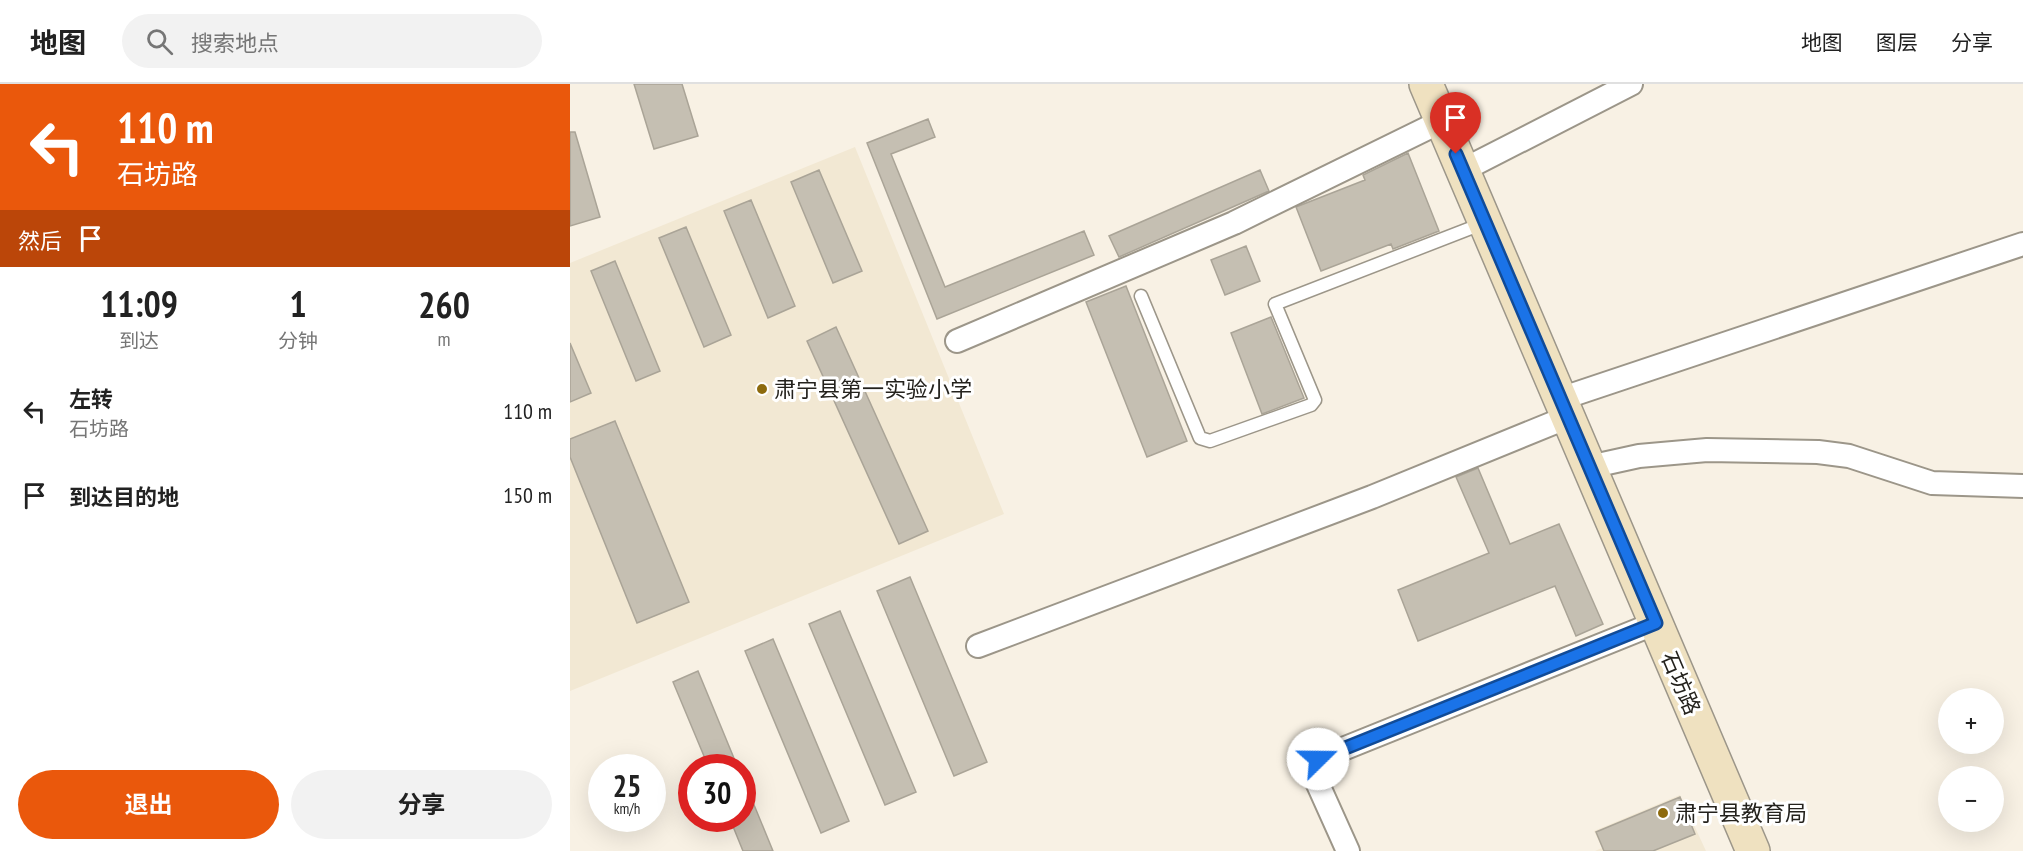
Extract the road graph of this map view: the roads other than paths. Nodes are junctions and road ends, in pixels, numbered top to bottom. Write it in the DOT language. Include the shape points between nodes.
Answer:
graph roads {
  1 [pos="1426,84"];
  2 [pos="1631,84"];
  3 [pos="1442,121"];
  4 [pos="1463,170"];
  5 [pos="1485,223"];
  6 [pos="2023,244"];
  7 [pos="1141,296"];
  8 [pos="957,341"];
  9 [pos="1564,408"];
  10 [pos="1589,467"];
  11 [pos="2023,486"];
  12 [pos="1656,623"];
  13 [pos="978,646"];
  14 [pos="1348,851"];
  15 [pos="1753,851"];
  1 -- 3 [label="street, 石坊路"];
  2 -- 4 [label="street"];
  3 -- 4 [label="street, 石坊路"];
  3 -- 8 [label="street" via="1234,223"];
  4 -- 5 [label="street, 石坊路"];
  5 -- 7 [label="lane" via="1275,304 1315,400 1311,405 1210,441 1200,438"];
  5 -- 9 [label="street, 石坊路"];
  6 -- 9 [label="street"];
  9 -- 10 [label="street, 石坊路"];
  9 -- 13 [label="street" via="1372,497"];
  10 -- 11 [label="street" via="1639,456 1707,450 1818,452 1848,456 1932,483"];
  10 -- 12 [label="street, 石坊路"];
  12 -- 14 [label="street" via="1318,759 1312,771"];
  12 -- 15 [label="street, 石坊路"];
}
